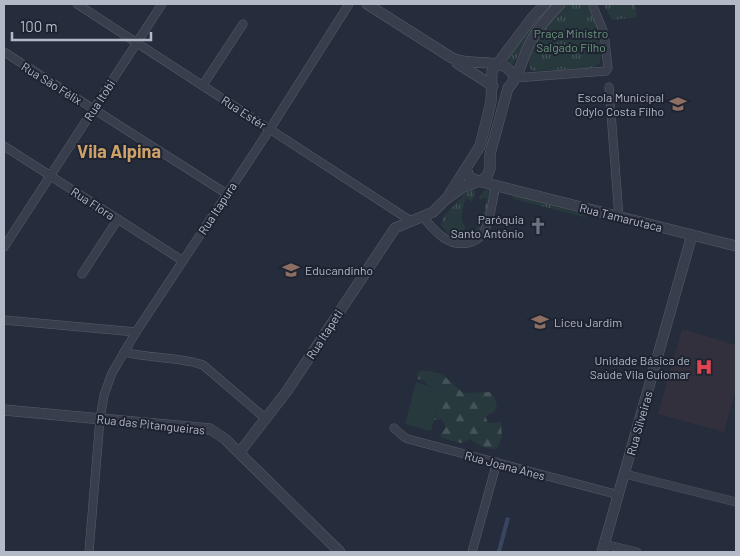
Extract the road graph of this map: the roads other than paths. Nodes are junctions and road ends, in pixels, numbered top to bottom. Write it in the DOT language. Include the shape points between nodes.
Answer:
graph roads {
  1 [pos="76,4"];
  2 [pos="162,4"];
  3 [pos="349,4"];
  4 [pos="368,4"];
  5 [pos="544,4"];
  6 [pos="560,4"];
  7 [pos="592,4"];
  8 [pos="242,24"];
  9 [pos="137,42"];
  10 [pos="4,52"];
  11 [pos="452,58"];
  12 [pos="497,63"];
  13 [pos="515,78"];
  14 [pos="203,85"];
  15 [pos="491,85"];
  16 [pos="610,87"];
  17 [pos="508,88"];
  18 [pos="93,109"];
  19 [pos="270,129"];
  20 [pos="4,146"];
  21 [pos="473,158"];
  22 [pos="489,167"];
  23 [pos="466,168"];
  24 [pos="51,176"];
  25 [pos="478,182"];
  26 [pos="501,187"];
  27 [pos="227,194"];
  28 [pos="446,200"];
  29 [pos="619,216"];
  30 [pos="422,217"];
  31 [pos="118,219"];
  32 [pos="411,221"];
  33 [pos="692,235"];
  34 [pos="736,246"];
  35 [pos="4,247"];
  36 [pos="183,261"];
  37 [pos="82,274"];
  38 [pos="4,320"];
  39 [pos="136,332"];
  40 [pos="124,352"];
  41 [pos="4,410"];
  42 [pos="100,419"];
  43 [pos="266,419"];
  44 [pos="394,428"];
  45 [pos="239,452"];
  46 [pos="497,462"];
  47 [pos="625,474"];
  48 [pos="619,495"];
  49 [pos="736,502"];
  50 [pos="603,548"];
  51 [pos="89,552"];
  52 [pos="340,552"];
  53 [pos="472,552"];
  54 [pos="637,552"];
  1 -- 9 [label="street, Rua Estér"];
  2 -- 9 [label="street, Rua Itobi"];
  3 -- 19 [label="street, Rua Itapura"];
  4 -- 11 [label="street"];
  5 -- 12 [label="street"];
  6 -- 13 [label="street" via="538,29"];
  7 -- 13 [label="street" via="604,34 607,70"];
  8 -- 14 [label="street"];
  9 -- 14 [label="street, Rua Estér"];
  9 -- 18 [label="street, Rua Itobi"];
  10 -- 18 [label="street, Rua São Félix"];
  11 -- 12 [label="street" via="467,63"];
  11 -- 15 [label="street"];
  12 -- 13 [label="street" via="512,71"];
  12 -- 15 [label="street" via="492,71"];
  13 -- 17 [label="street"];
  14 -- 19 [label="street, Rua Estér"];
  15 -- 17 [label="street"];
  15 -- 21 [label="street" via="489,114"];
  16 -- 29 [label="street"];
  17 -- 22 [label="street"];
  18 -- 24 [label="street, Rua Itobi"];
  18 -- 27 [label="street, Rua São Félix"];
  19 -- 27 [label="street, Rua Itapura"];
  19 -- 32 [label="street, Rua Estér"];
  20 -- 24 [label="street, Rua Flora"];
  21 -- 22 [label="street" via="484,159"];
  21 -- 23 [label="street"];
  22 -- 25 [label="street" via="485,178"];
  22 -- 26 [label="street"];
  23 -- 25 [label="street" via="468,176"];
  23 -- 28 [label="street"];
  24 -- 31 [label="street, Rua Flora"];
  24 -- 35 [label="street, Rua Itobi"];
  25 -- 26 [label="street, Rua Tamarutaca"];
  25 -- 28 [label="street, Rua Itapeti"];
  26 -- 29 [label="street, Rua Tamarutaca"];
  26 -- 30 [label="street" via="485,229 474,241 464,244 450,242"];
  27 -- 36 [label="street, Rua Itapura"];
  28 -- 30 [label="street, Rua Itapeti"];
  29 -- 33 [label="street, Rua Tamarutaca"];
  30 -- 32 [label="street, Rua Itapeti"];
  31 -- 36 [label="street, Rua Flora"];
  31 -- 37 [label="street"];
  32 -- 43 [label="street, Rua Itapeti" via="391,233"];
  33 -- 34 [label="street, Rua Tamarutaca"];
  33 -- 47 [label="street, Rua Silveiras"];
  36 -- 39 [label="street, Rua Itapura"];
  38 -- 39 [label="street"];
  39 -- 40 [label="street, Rua Itapura"];
  40 -- 42 [label="street, Rua Itapura" via="106,387"];
  40 -- 43 [label="street" via="204,365"];
  41 -- 42 [label="street, Rua das Pitangueiras"];
  42 -- 45 [label="street, Rua das Pitangueiras" via="210,429"];
  42 -- 51 [label="street, Rua Itapura"];
  43 -- 45 [label="street, Rua Itapeti"];
  44 -- 46 [label="street, Rua Joana Anes" via="408,439"];
  45 -- 52 [label="street, Rua das Pitangueiras"];
  46 -- 48 [label="street, Rua Joana Anes"];
  46 -- 53 [label="street"];
  47 -- 48 [label="street, Rua Silveiras"];
  47 -- 49 [label="street"];
  48 -- 50 [label="street, Rua Silveiras"];
  50 -- 54 [label="street"];
}
